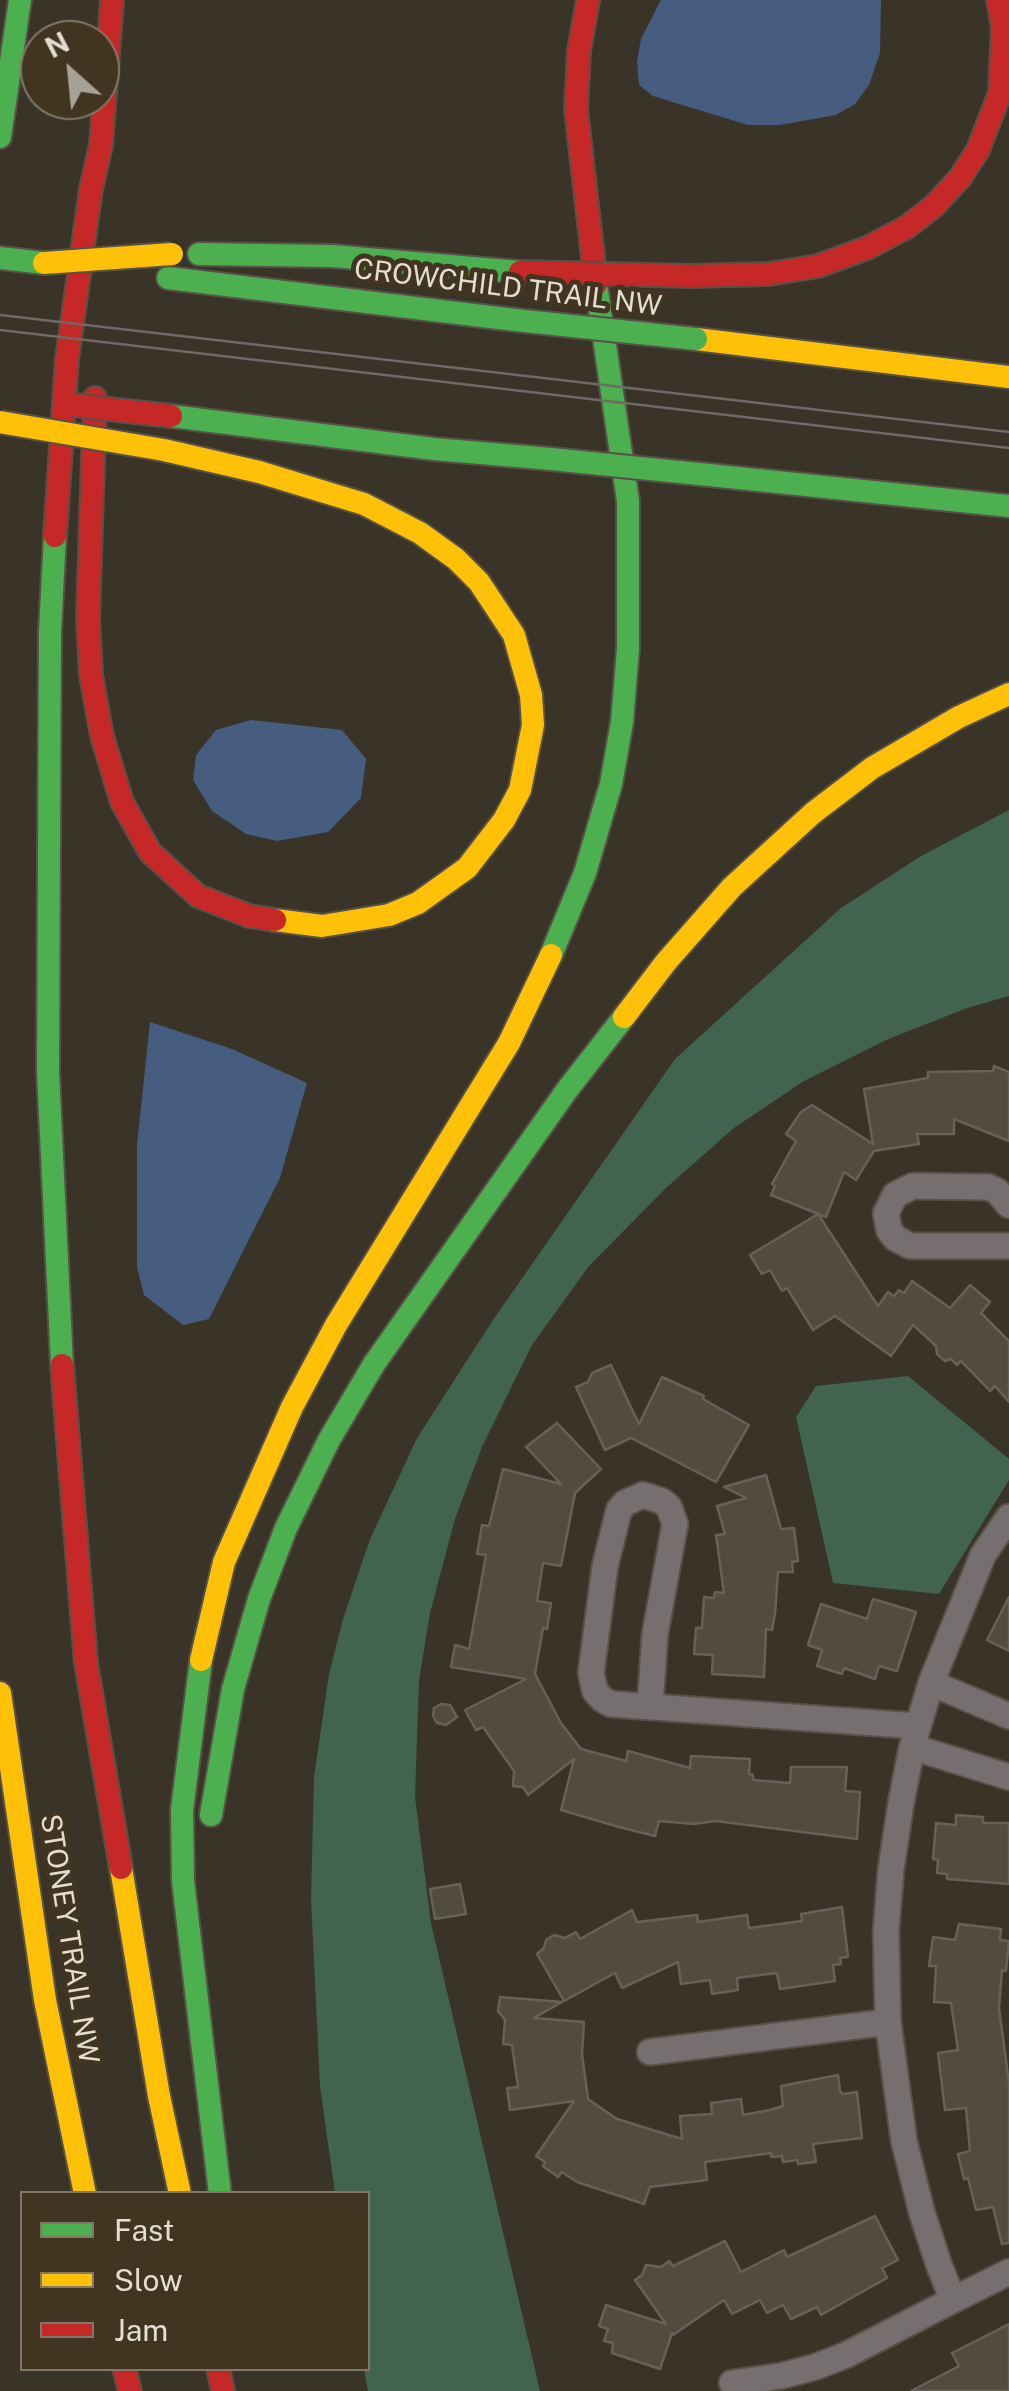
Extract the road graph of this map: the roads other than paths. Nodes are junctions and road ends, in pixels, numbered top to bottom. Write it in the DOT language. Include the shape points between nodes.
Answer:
graph roads {
  1 [pos="20,0"];
  2 [pos="112,0"];
  3 [pos="588,0"];
  4 [pos="998,0"];
  5 [pos="0,136"];
  6 [pos="101,145"];
  7 [pos="0,258"];
  8 [pos="44,263"];
  9 [pos="100,294"];
  10 [pos="96,372"];
  11 [pos="1009,377"];
  12 [pos="38,401"];
  13 [pos="0,422"];
  14 [pos="1009,506"];
  15 [pos="1009,694"];
  16 [pos="1009,1205"];
  17 [pos="1009,1246"];
  18 [pos="1009,1517"];
  19 [pos="931,1683"];
  20 [pos="0,1693"];
  21 [pos="650,1706"];
  22 [pos="1009,1716"];
  23 [pos="915,1736"];
  24 [pos="1009,1777"];
  25 [pos="888,2022"];
  26 [pos="650,2052"];
  27 [pos="212,2148"];
  28 [pos="84,2191"];
  29 [pos="179,2191"];
  30 [pos="219,2191"];
  31 [pos="1009,2272"];
  32 [pos="953,2300"];
  33 [pos="732,2383"];
  1 -- 5 [label="highway"];
  2 -- 6 [label="highway"];
  3 -- 27 [label="highway" via="576,109 630,538 620,738 585,874 546,968 509,1043 310,1374 224,1562 202,1649 182,1810 183,1881"];
  4 -- 8 [label="highway, bridge" via="1000,93 960,178 907,227 818,266 692,276 520,272 332,256 172,254"];
  6 -- 9 [label="highway"];
  6 -- 29 [label="highway" via="66,359 58,467 50,631 48,1072 64,1413 86,1663"];
  7 -- 8 [label="highway, CROWCHILD TRAIL NW"];
  8 -- 11 [label="highway, CROWCHILD TRAIL NW, bridge"];
  10 -- 13 [label="highway, bridge" via="88,618 91,675 122,802 150,852 198,896 249,916 322,926 389,915 418,902 467,868 504,820 520,790 533,725 514,634 456,559 420,533 331,492 164,450"];
  12 -- 14 [label="highway, bridge" via="434,449"];
  15 -- 27 [label="highway" via="872,768 732,887 567,1090 413,1306 329,1440 259,1599 216,1773 207,1847"];
  16 -- 17 [label="street" via="988,1187 913,1186 895,1195 886,1213 889,1230 910,1246"];
  18 -- 19 [label="street" via="983,1555"];
  19 -- 22 [label="street"];
  19 -- 23 [label="street"];
  20 -- 28 [label="highway, STONEY TRAIL NW" via="45,2000"];
  21 -- 21 [label="street" via="654,1634 675,1524 669,1507 643,1495 619,1510 591,1681 610,1704"];
  21 -- 23 [label="street"];
  23 -- 24 [label="street"];
  23 -- 25 [label="street" via="891,1869"];
  25 -- 26 [label="street"];
  25 -- 32 [label="street" via="904,2141"];
  27 -- 30 [label="highway"];
  31 -- 32 [label="street"];
  32 -- 33 [label="street" via="815,2367"];
}
